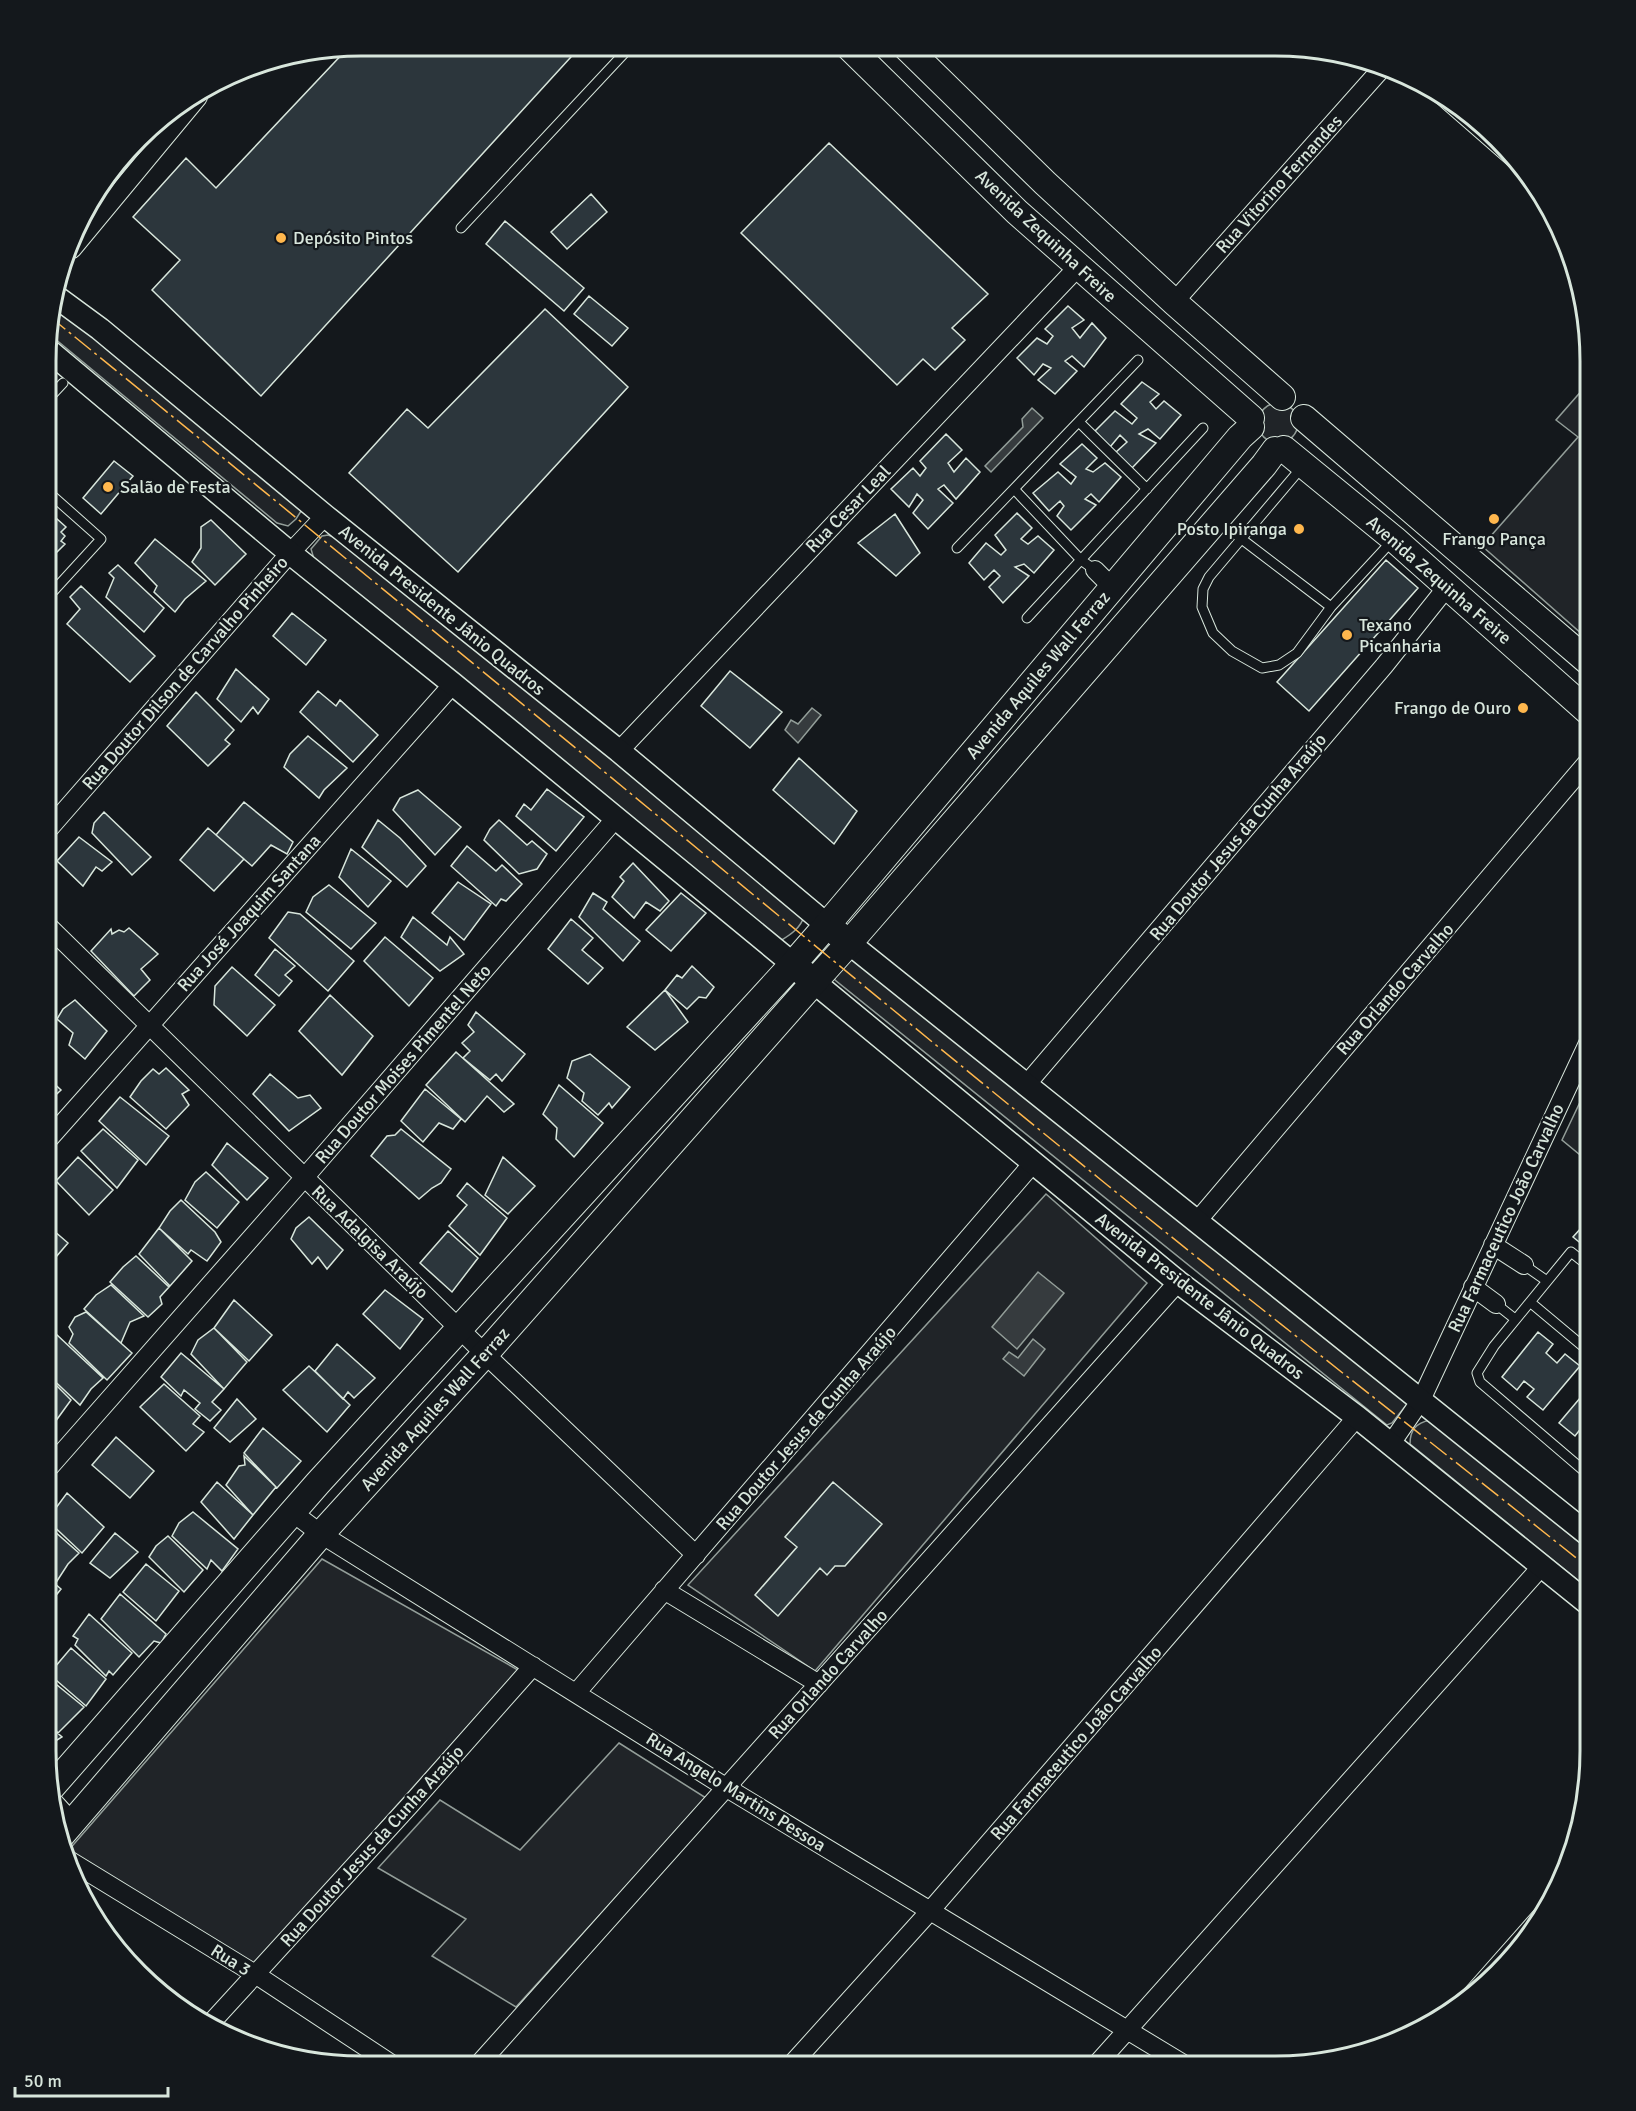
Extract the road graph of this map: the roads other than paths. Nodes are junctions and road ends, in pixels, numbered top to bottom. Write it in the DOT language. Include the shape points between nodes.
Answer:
graph roads {
  1 [pos="622,56"];
  2 [pos="858,56"];
  3 [pos="916,56"];
  4 [pos="1377,73"];
  5 [pos="188,110"];
  6 [pos="460,228"];
  7 [pos="82,237"];
  8 [pos="1078,267"];
  9 [pos="61,300"];
  10 [pos="1174,302"];
  11 [pos="1138,360"];
  12 [pos="56,361"];
  13 [pos="68,377"];
  14 [pos="56,390"];
  15 [pos="1282,396"];
  16 [pos="1304,418"];
  17 [pos="1079,422"];
  18 [pos="1251,423"];
  19 [pos="1203,428"];
  20 [pos="1288,454"];
  21 [pos="1014,489"];
  22 [pos="1147,489"];
  23 [pos="56,499"];
  24 [pos="325,516"];
  25 [pos="1216,519"];
  26 [pos="1240,538"];
  27 [pos="1394,539"];
  28 [pos="957,548"];
  29 [pos="290,553"];
  30 [pos="1096,572"];
  31 [pos="1447,587"];
  32 [pos="56,588"];
  33 [pos="1331,607"];
  34 [pos="1027,618"];
  35 [pos="1580,655"];
  36 [pos="453,684"];
  37 [pos="1580,704"];
  38 [pos="619,751"];
  39 [pos="1580,771"];
  40 [pos="616,818"];
  41 [pos="56,821"];
  42 [pos="826,925"];
  43 [pos="56,934"];
  44 [pos="849,943"];
  45 [pos="793,964"];
  46 [pos="814,982"];
  47 [pos="148,1027"];
  48 [pos="1580,1059"];
  49 [pos="1026,1085"];
  50 [pos="56,1131"];
  51 [pos="1034,1162"];
  52 [pos="304,1178"];
  53 [pos="1198,1220"];
  54 [pos="1493,1245"];
  55 [pos="1580,1259"];
  56 [pos="1524,1265"];
  57 [pos="1547,1281"];
  58 [pos="1178,1282"];
  59 [pos="1473,1287"];
  60 [pos="1530,1302"];
  61 [pos="1496,1304"];
  62 [pos="1515,1318"];
  63 [pos="460,1329"];
  64 [pos="1580,1344"];
  65 [pos="485,1354"];
  66 [pos="1421,1400"];
  67 [pos="1357,1418"];
  68 [pos="1390,1445"];
  69 [pos="56,1460"];
  70 [pos="1580,1467"];
  71 [pos="292,1512"];
  72 [pos="1580,1528"];
  73 [pos="321,1534"];
  74 [pos="696,1555"];
  75 [pos="1542,1566"];
  76 [pos="664,1590"];
  77 [pos="1580,1597"];
  78 [pos="533,1666"];
  79 [pos="819,1684"];
  80 [pos="577,1692"];
  81 [pos="57,1781"];
  82 [pos="727,1788"];
  83 [pos="66,1829"];
  84 [pos="79,1866"];
  85 [pos="930,1911"];
  86 [pos="255,1974"];
  87 [pos="215,2018"];
  88 [pos="1127,2030"];
  89 [pos="379,2056"];
  90 [pos="486,2056"];
  91 [pos="799,2056"];
  92 [pos="1104,2056"];
  93 [pos="1170,2056"];
  1 -- 6 [label="lane"];
  2 -- 8 [label="main road, Avenida Zequinha Freire"];
  3 -- 10 [label="main road"];
  4 -- 10 [label="street, Rua Vitorino Fernandes"];
  5 -- 7 [label="street"];
  8 -- 18 [label="main road, Avenida Zequinha Freire"];
  8 -- 38 [label="street, Rua Cesar Leal"];
  9 -- 24 [label="street, Avenida Presidente Jânio Quadros"];
  10 -- 15 [label="main road"];
  11 -- 17 [label="lane"];
  12 -- 13 [label="street"];
  13 -- 14 [label="lane"];
  13 -- 29 [label="street"];
  15 -- 16 [label="main road" via="1296,404"];
  15 -- 18 [label="main road" via="1259,404"];
  16 -- 20 [label="main road" via="1302,434"];
  16 -- 35 [label="main road, Avenida Zequinha Freire"];
  17 -- 21 [label="lane"];
  17 -- 22 [label="lane"];
  18 -- 20 [label="main road" via="1259,443"];
  18 -- 30 [label="main road, Avenida Aquiles Wall Ferraz"];
  19 -- 22 [label="lane"];
  20 -- 25 [label="main road, Avenida Aquiles Wall Ferraz"];
  20 -- 26 [label="lane"];
  20 -- 27 [label="main road, Avenida Zequinha Freire"];
  21 -- 28 [label="lane"];
  21 -- 30 [label="lane"];
  22 -- 30 [label="lane"];
  23 -- 32 [label="lane" via="101,539"];
  24 -- 29 [label="street, Rua Doutor Dilson de Carvalho Pinheiro"];
  24 -- 38 [label="street, Avenida Presidente Jânio Quadros"];
  25 -- 26 [label="lane"];
  25 -- 44 [label="main road, Avenida Aquiles Wall Ferraz"];
  26 -- 33 [label="lane"];
  26 -- 33 [label="lane" via="1203,589 1203,607 1213,633 1232,651 1262,668 1279,665 1297,652"];
  27 -- 31 [label="main road, Avenida Zequinha Freire"];
  27 -- 33 [label="lane"];
  29 -- 36 [label="street"];
  29 -- 41 [label="street, Rua Doutor Dilson de Carvalho Pinheiro"];
  30 -- 34 [label="lane"];
  30 -- 42 [label="main road, Avenida Aquiles Wall Ferraz"];
  31 -- 37 [label="main road, Avenida Zequinha Freire"];
  31 -- 49 [label="street, Rua Doutor Jesus da Cunha Araújo"];
  36 -- 40 [label="street"];
  36 -- 47 [label="street, Rua José Joaquim Santana"];
  38 -- 42 [label="street, Avenida Presidente Jânio Quadros"];
  39 -- 53 [label="street, Rua Orlando Carvalho"];
  40 -- 45 [label="street"];
  40 -- 52 [label="street, Rua Doutor Moises Pimentel Neto"];
  42 -- 44 [label="main road"];
  42 -- 45 [label="main road, Avenida Aquiles Wall Ferraz"];
  43 -- 47 [label="street, Rua Adalgisa Araújo"];
  44 -- 46 [label="main road, Avenida Aquiles Wall Ferraz"];
  44 -- 49 [label="street"];
  45 -- 46 [label="main road"];
  45 -- 63 [label="main road, Avenida Aquiles Wall Ferraz"];
  46 -- 51 [label="street, Avenida Presidente Jânio Quadros"];
  46 -- 65 [label="main road, Avenida Aquiles Wall Ferraz"];
  47 -- 50 [label="street, Rua José Joaquim Santana"];
  47 -- 52 [label="street, Rua Adalgisa Araújo"];
  48 -- 54 [label="street, Rua Farmaceutico João Carvalho"];
  49 -- 53 [label="street"];
  51 -- 58 [label="street, Avenida Presidente Jânio Quadros"];
  51 -- 74 [label="street, Rua Doutor Jesus da Cunha Araújo"];
  52 -- 63 [label="street, Rua Adalgisa Araújo"];
  52 -- 69 [label="street, Rua Doutor Moises Pimentel Neto"];
  53 -- 66 [label="street"];
  54 -- 56 [label="street"];
  54 -- 59 [label="street, Rua Farmaceutico João Carvalho"];
  55 -- 57 [label="lane" via="1571,1252"];
  56 -- 57 [label="lane"];
  57 -- 60 [label="lane"];
  58 -- 67 [label="street, Avenida Presidente Jânio Quadros"];
  58 -- 79 [label="street, Rua Orlando Carvalho"];
  59 -- 61 [label="street"];
  59 -- 66 [label="street, Rua Farmaceutico João Carvalho"];
  60 -- 62 [label="lane"];
  60 -- 64 [label="lane"];
  61 -- 62 [label="lane"];
  62 -- 70 [label="lane" via="1477,1373 1480,1382"];
  63 -- 65 [label="street, Rua Adalgisa Araújo"];
  63 -- 71 [label="main road, Avenida Aquiles Wall Ferraz"];
  65 -- 73 [label="main road, Avenida Aquiles Wall Ferraz"];
  65 -- 74 [label="street, Rua Adalgisa Araújo"];
  66 -- 68 [label="street, Rua Farmaceutico João Carvalho"];
  66 -- 72 [label="street"];
  67 -- 68 [label="street, Avenida Presidente Jânio Quadros"];
  67 -- 85 [label="street, Rua Farmaceutico João Carvalho"];
  68 -- 75 [label="street, Avenida Presidente Jânio Quadros"];
  71 -- 73 [label="street, Rua Angelo Martins Pessoa"];
  71 -- 81 [label="main road, Avenida Aquiles Wall Ferraz"];
  73 -- 78 [label="street, Rua Angelo Martins Pessoa"];
  73 -- 83 [label="main road, Avenida Aquiles Wall Ferraz"];
  74 -- 76 [label="street, Rua Doutor Jesus da Cunha Araújo"];
  75 -- 77 [label="street, Avenida Presidente Jânio Quadros"];
  75 -- 88 [label="street"];
  76 -- 79 [label="street"];
  76 -- 80 [label="street, Rua Doutor Jesus da Cunha Araújo"];
  78 -- 80 [label="street, Rua Angelo Martins Pessoa"];
  78 -- 86 [label="street, Rua Doutor Jesus da Cunha Araújo"];
  79 -- 82 [label="street, Rua Orlando Carvalho"];
  80 -- 82 [label="street, Rua Angelo Martins Pessoa"];
  82 -- 85 [label="street, Rua Angelo Martins Pessoa"];
  82 -- 90 [label="street, Rua Orlando Carvalho"];
  84 -- 86 [label="street, Rua 3"];
  85 -- 88 [label="street, Rua Angelo Martins Pessoa"];
  85 -- 91 [label="street, Rua Farmaceutico João Carvalho"];
  86 -- 87 [label="street, Rua Doutor Jesus da Cunha Araújo"];
  86 -- 89 [label="street, Rua 3"];
  88 -- 92 [label="street"];
  88 -- 93 [label="street, Rua Angelo Martins Pessoa"];
}
